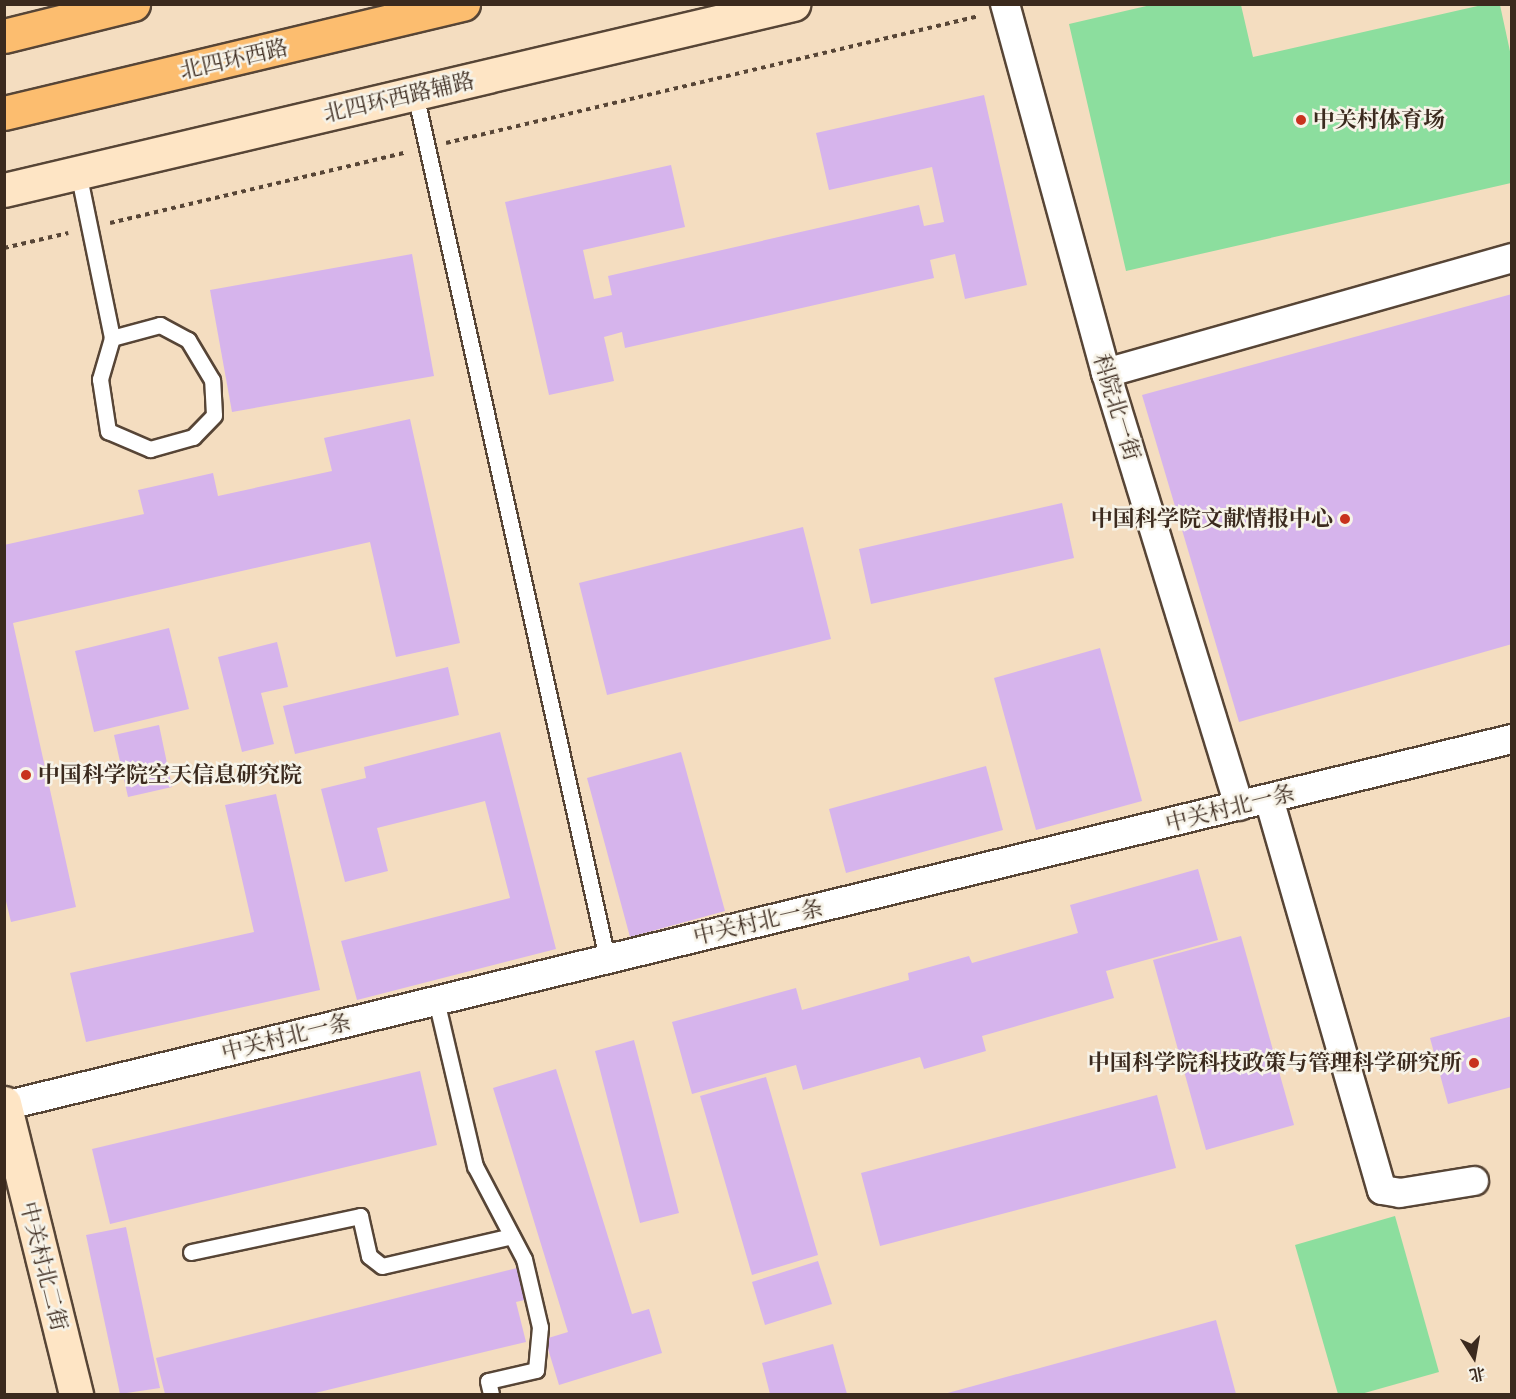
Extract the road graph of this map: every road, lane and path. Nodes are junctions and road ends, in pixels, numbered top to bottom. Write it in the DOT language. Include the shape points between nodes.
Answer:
graph roads {
  1 [pos="133,4"];
  2 [pos="463,4"];
  3 [pos="793,4"];
  4 [pos="1006,7"];
  5 [pos="4,36"];
  6 [pos="415,93"];
  7 [pos="4,113"];
  8 [pos="428,147"];
  9 [pos="78,172"];
  10 [pos="4,190"];
  11 [pos="88,228"];
  12 [pos="4,248"];
  13 [pos="1512,258"];
  14 [pos="112,338"];
  15 [pos="1106,372"];
  16 [pos="1512,739"];
  17 [pos="1269,799"];
  18 [pos="1239,806"];
  19 [pos="607,958"];
  20 [pos="436,1000"];
  21 [pos="5,1105"];
  22 [pos="1474,1180"];
  23 [pos="512,1236"];
  24 [pos="191,1252"];
  25 [pos="76,1395"];
  26 [pos="491,1395"];
  1 -- 5 [label="highway"];
  2 -- 7 [label="highway, 北四环西路"];
  3 -- 6 [label="street, 北四环西路辅路"];
  4 -- 8 [label="path"];
  4 -- 15 [label="street, 科院北一街"];
  6 -- 8 [label="lane"];
  6 -- 9 [label="street, 北四环西路辅路"];
  8 -- 11 [label="path"];
  8 -- 19 [label="lane"];
  9 -- 10 [label="street, 北四环西路辅路"];
  9 -- 11 [label="lane"];
  11 -- 12 [label="path"];
  11 -- 14 [label="lane"];
  13 -- 15 [label="street"];
  14 -- 14 [label="lane" via="100,379 108,431 150,449 193,437 214,415 212,380 188,340 160,325"];
  15 -- 18 [label="street, 科院北一街"];
  16 -- 17 [label="street, 中关村北一条"];
  17 -- 18 [label="street, 中关村北一条"];
  17 -- 22 [label="street" via="1382,1190 1400,1193"];
  18 -- 19 [label="street, 中关村北一条"];
  19 -- 20 [label="street, 中关村北一条"];
  20 -- 21 [label="street, 中关村北一条"];
  20 -- 23 [label="lane" via="476,1166"];
  21 -- 25 [label="street, 中关村北二街"];
  23 -- 24 [label="lane" via="382,1266 369,1256 360,1216"];
  23 -- 26 [label="lane" via="524,1259 540,1327 536,1370 488,1381"];
}
